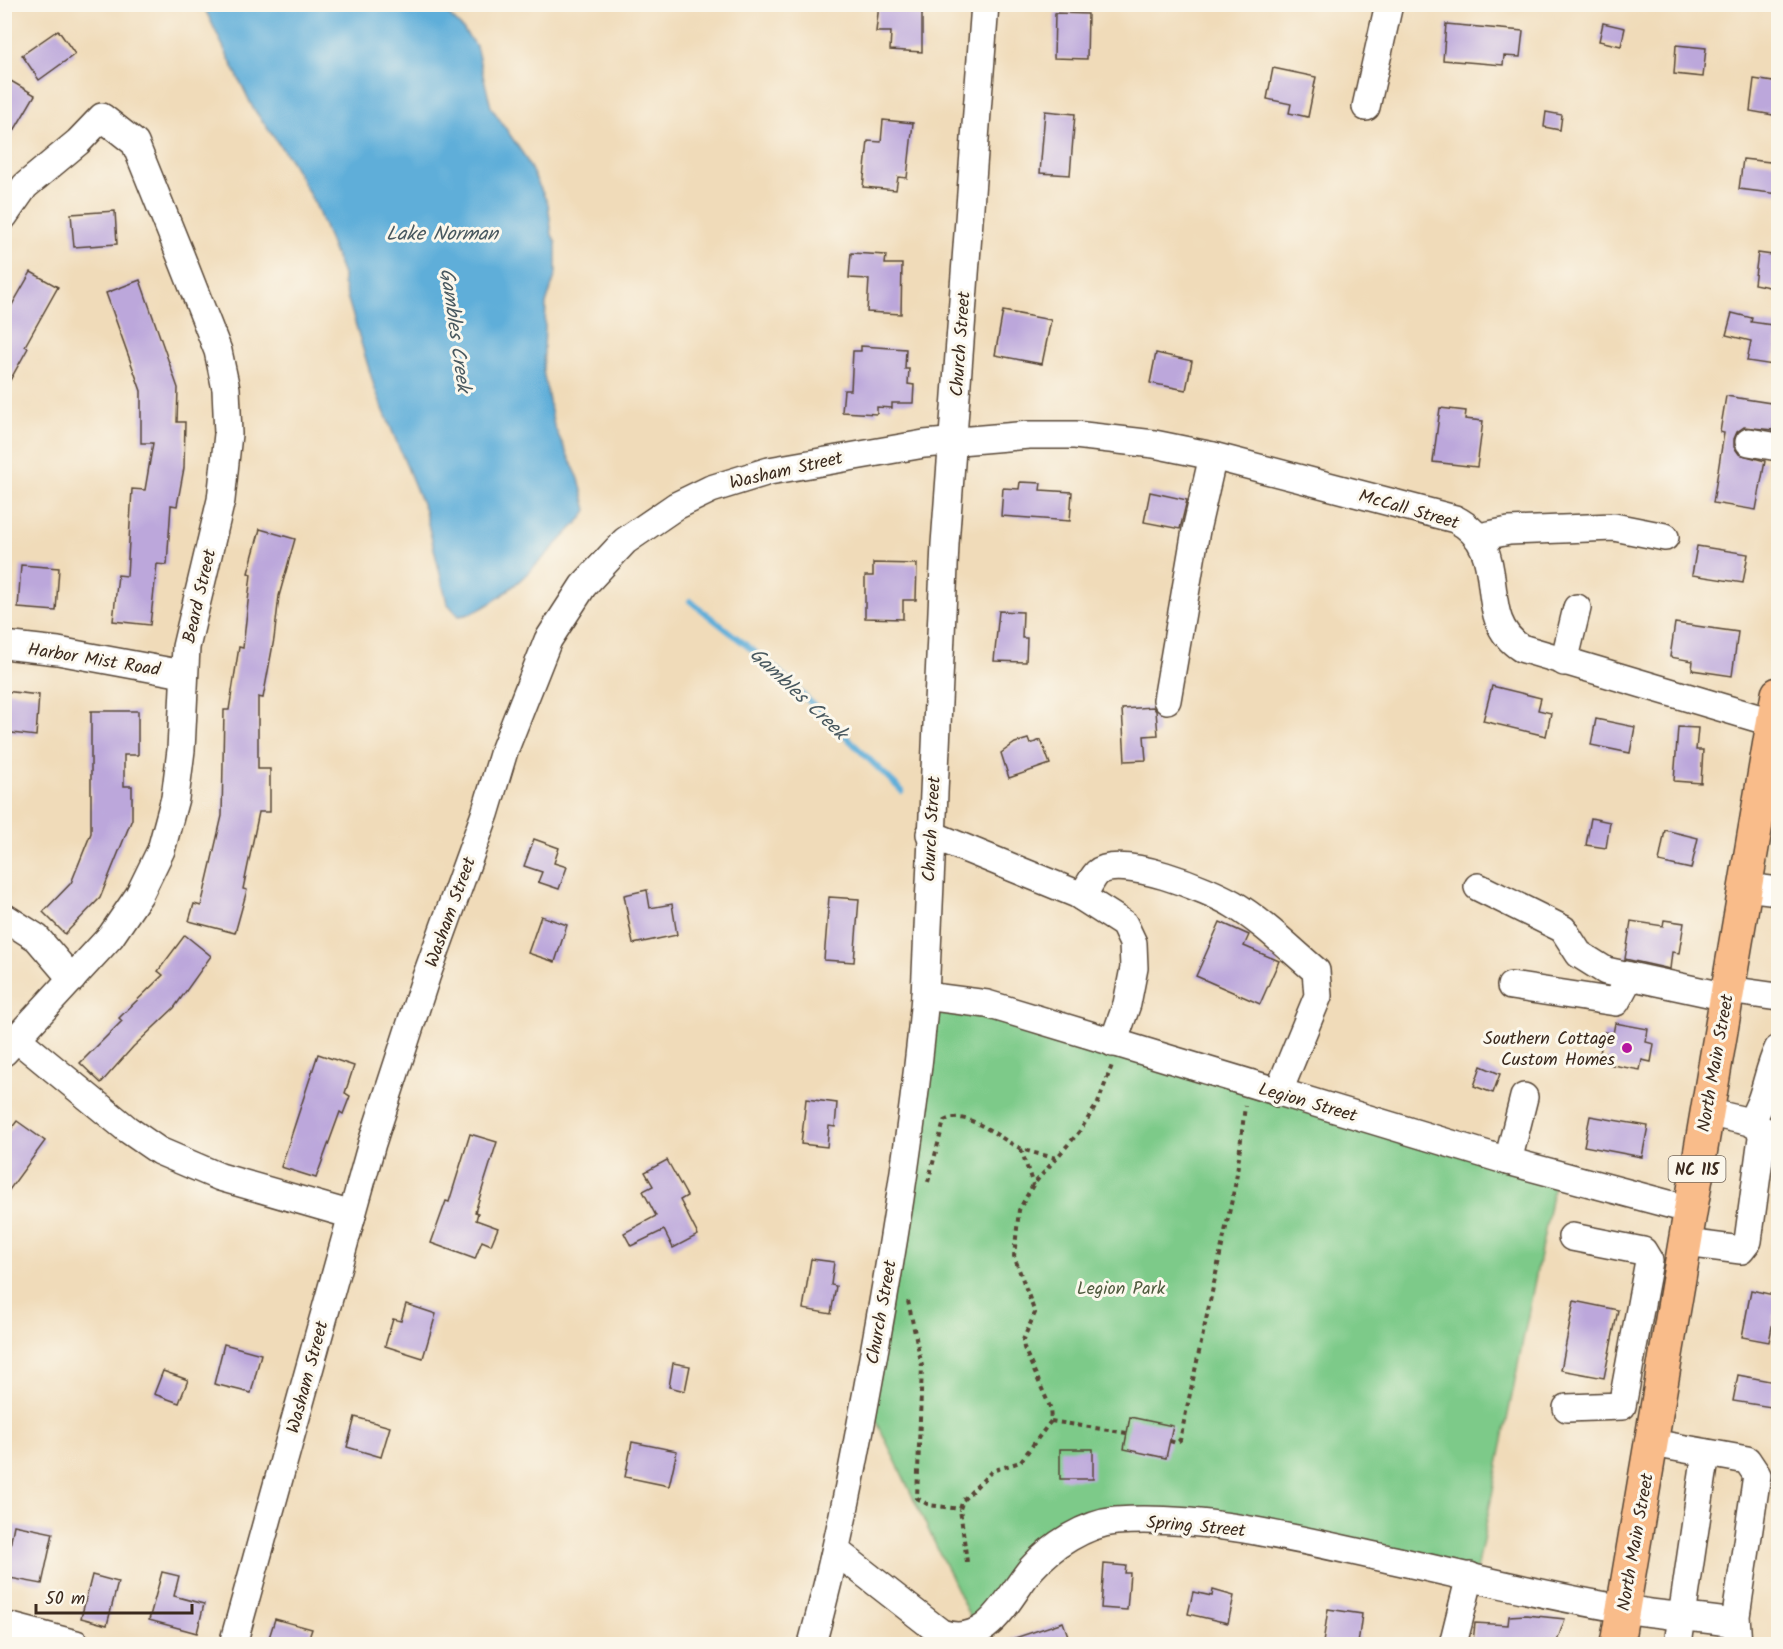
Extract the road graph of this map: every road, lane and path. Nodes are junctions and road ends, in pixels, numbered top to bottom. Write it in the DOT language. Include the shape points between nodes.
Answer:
graph roads {
  1 [pos="985,4"];
  2 [pos="1389,4"];
  3 [pos="1366,107"];
  4 [pos="4,216"];
  5 [pos="954,441"];
  6 [pos="1749,442"];
  7 [pos="1779,447"];
  8 [pos="1213,456"];
  9 [pos="1479,537"];
  10 [pos="1665,537"];
  11 [pos="1577,608"];
  12 [pos="4,645"];
  13 [pos="1564,662"];
  14 [pos="183,674"];
  15 [pos="1167,700"];
  16 [pos="1776,709"];
  17 [pos="930,834"];
  18 [pos="1478,887"];
  19 [pos="1746,887"];
  20 [pos="1779,891"];
  21 [pos="1082,897"];
  22 [pos="4,917"];
  23 [pos="1630,976"];
  24 [pos="72,979"];
  25 [pos="1511,986"];
  26 [pos="1727,994"];
  27 [pos="925,996"];
  28 [pos="1779,997"];
  29 [pos="10,1045"];
  30 [pos="1779,1049"];
  31 [pos="1113,1052"];
  32 [pos="1247,1084"];
  33 [pos="1278,1093"];
  34 [pos="1524,1097"];
  35 [pos="1707,1112"];
  36 [pos="1750,1122"];
  37 [pos="1021,1149"];
  38 [pos="1056,1158"];
  39 [pos="1508,1161"];
  40 [pos="1033,1185"];
  41 [pos="925,1192"];
  42 [pos="1691,1210"];
  43 [pos="352,1215"];
  44 [pos="1572,1237"];
  45 [pos="1684,1258"];
  46 [pos="1649,1261"];
  47 [pos="907,1294"];
  48 [pos="1622,1406"];
  49 [pos="1567,1408"];
  50 [pos="1658,1409"];
  51 [pos="1051,1422"];
  52 [pos="1127,1433"];
  53 [pos="1170,1441"];
  54 [pos="1652,1443"];
  55 [pos="1706,1453"];
  56 [pos="960,1509"];
  57 [pos="836,1551"];
  58 [pos="967,1562"];
  59 [pos="1470,1576"];
  60 [pos="1623,1609"];
  61 [pos="1680,1616"];
  62 [pos="4,1625"];
  63 [pos="1737,1634"];
  64 [pos="76,1644"];
  65 [pos="233,1644"];
  66 [pos="812,1644"];
  67 [pos="1453,1644"];
  68 [pos="1617,1644"];
  69 [pos="1677,1644"];
  1 -- 5 [label="street, Church Street"];
  2 -- 3 [label="street"];
  4 -- 14 [label="street, Beard Street" via="25,186 102,117 135,143 218,351 226,389 228,434 221,500"];
  5 -- 8 [label="street, McCall Street" via="1075,435"];
  5 -- 17 [label="street, Church Street"];
  5 -- 43 [label="street, Washam Street" via="814,461 711,489 647,524 625,541 583,586 548,640 504,751 426,977"];
  6 -- 7 [label="street"];
  8 -- 9 [label="street, McCall Street" via="1455,519"];
  8 -- 15 [label="street"];
  9 -- 10 [label="street" via="1509,531 1614,527"];
  9 -- 13 [label="street, McCall Street" via="1487,550 1495,612 1503,633 1521,648"];
  11 -- 13 [label="street"];
  12 -- 14 [label="street, Harbor Mist Road"];
  13 -- 16 [label="street, McCall Street"];
  14 -- 24 [label="street, Beard Street" via="175,798 161,850 139,895 111,936"];
  16 -- 19 [label="main road, North Main Street / NC 115"];
  17 -- 21 [label="street"];
  17 -- 27 [label="street, Church Street"];
  18 -- 23 [label="street" via="1563,929 1579,954 1606,971"];
  19 -- 20 [label="street"];
  19 -- 26 [label="main road, North Main Street / NC 115"];
  21 -- 31 [label="street" via="1124,924 1133,943 1134,968"];
  21 -- 33 [label="street" via="1098,872 1116,867 1134,867 1162,875 1232,903 1316,971 1318,996"];
  22 -- 24 [label="street" via="37,938"];
  23 -- 25 [label="street" via="1616,1002"];
  23 -- 26 [label="street"];
  24 -- 29 [label="street, Beard Street"];
  26 -- 28 [label="street"];
  26 -- 35 [label="main road, North Main Street / NC 115"];
  27 -- 31 [label="street, Legion Street" via="987,1004"];
  27 -- 57 [label="street, Church Street" via="919,1068 887,1281"];
  29 -- 43 [label="street" via="159,1151 219,1177"];
  30 -- 36 [label="street" via="1769,1068 1760,1108"];
  31 -- 32 [label="street, Legion Street"];
  31 -- 38 [label="path" via="1098,1103"];
  32 -- 33 [label="street, Legion Street"];
  32 -- 53 [label="path" via="1236,1181 1180,1440"];
  33 -- 39 [label="street, Legion Street"];
  34 -- 39 [label="street"];
  35 -- 36 [label="street"];
  35 -- 42 [label="main road, North Main Street / NC 115"];
  36 -- 45 [label="street" via="1763,1130 1748,1241 1742,1250"];
  37 -- 38 [label="path"];
  37 -- 40 [label="path"];
  37 -- 41 [label="path" via="972,1122 949,1118 944,1121"];
  38 -- 40 [label="path"];
  39 -- 42 [label="street, Legion Street"];
  40 -- 51 [label="path" via="1019,1210 1014,1256 1035,1306 1024,1348 1050,1407"];
  42 -- 45 [label="main road, North Main Street / NC 115"];
  43 -- 65 [label="street, Washam Street"];
  44 -- 46 [label="street" via="1643,1251"];
  45 -- 46 [label="street"];
  45 -- 50 [label="main road, North Main Street / NC 115"];
  46 -- 48 [label="street"];
  47 -- 56 [label="path" via="922,1366 917,1498 929,1505"];
  48 -- 49 [label="street"];
  48 -- 50 [label="street"];
  50 -- 54 [label="main road, North Main Street / NC 115"];
  51 -- 52 [label="path"];
  51 -- 56 [label="path" via="1020,1462 992,1471 963,1500"];
  54 -- 55 [label="street"];
  54 -- 60 [label="main road, North Main Street / NC 115"];
  55 -- 61 [label="street"];
  55 -- 63 [label="street" via="1748,1460 1756,1474"];
  56 -- 58 [label="path"];
  57 -- 59 [label="street, Spring Street" via="941,1633 962,1638 992,1624 1032,1569 1052,1550 1071,1537 1112,1522 1236,1527"];
  57 -- 66 [label="street, Church Street"];
  59 -- 60 [label="street, Spring Street"];
  59 -- 67 [label="street"];
  60 -- 61 [label="street, Spring Street"];
  60 -- 68 [label="main road, North Main Street / NC 115"];
  61 -- 63 [label="street, Spring Street"];
  61 -- 69 [label="street"];
  62 -- 64 [label="street"];
}
